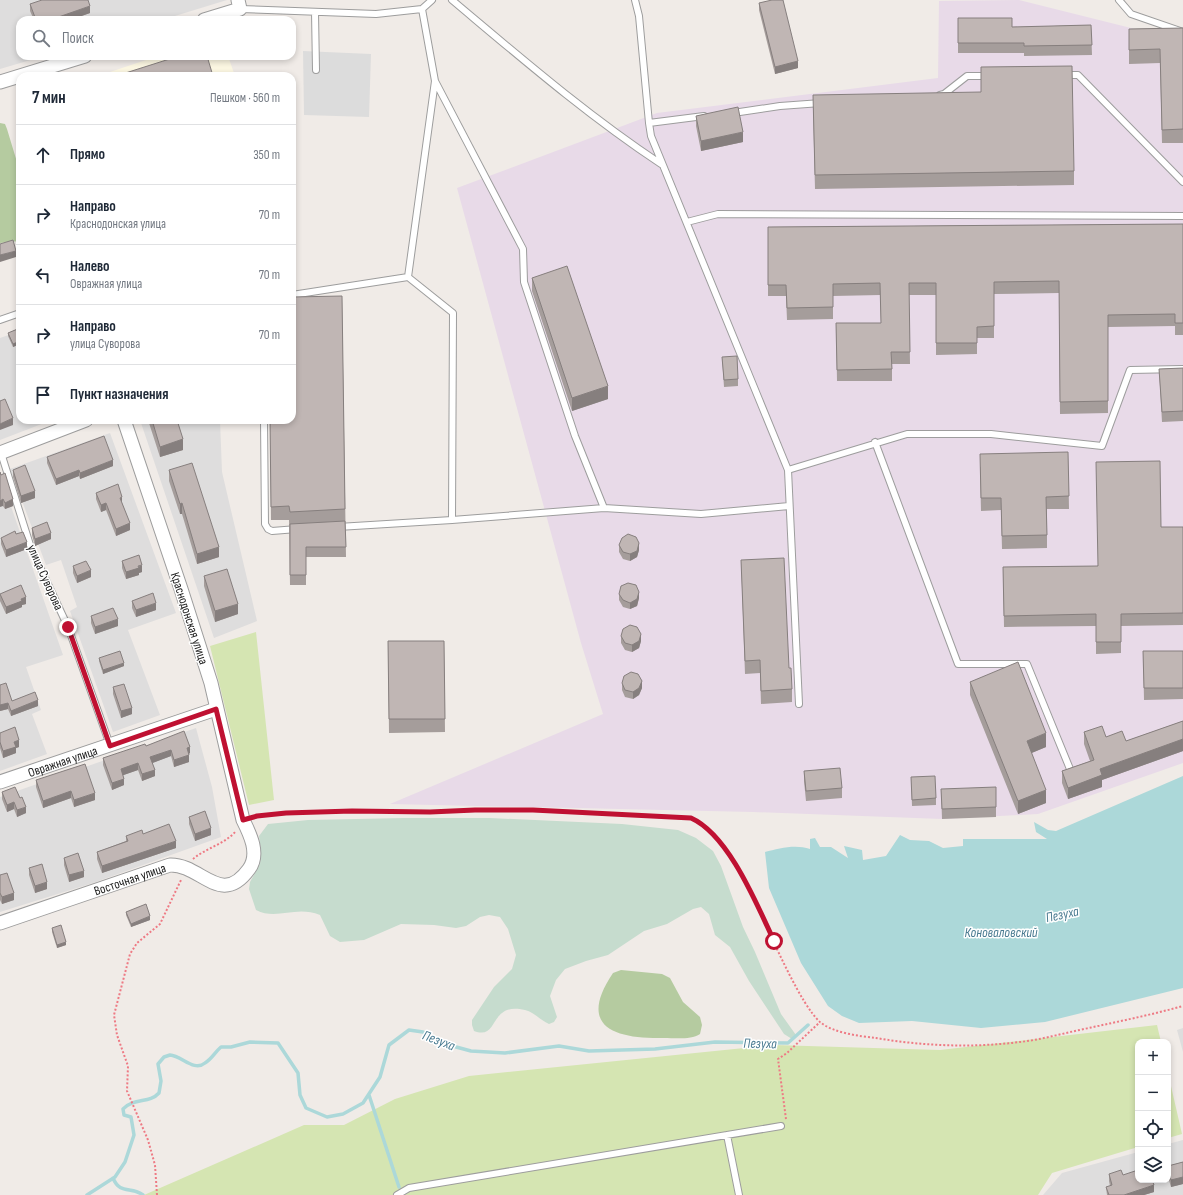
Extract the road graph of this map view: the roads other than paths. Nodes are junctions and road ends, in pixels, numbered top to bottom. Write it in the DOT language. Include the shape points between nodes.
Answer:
graph roads {
  1 [pos="432,0"];
  2 [pos="452,0"];
  3 [pos="636,0"];
  4 [pos="1119,0"];
  5 [pos="239,5"];
  6 [pos="422,9"];
  7 [pos="315,12"];
  8 [pos="213,16"];
  9 [pos="1183,32"];
  10 [pos="73,60"];
  11 [pos="316,70"];
  12 [pos="38,72"];
  13 [pos="1062,75"];
  14 [pos="998,76"];
  15 [pos="16,79"];
  16 [pos="435,81"];
  17 [pos="0,82"];
  18 [pos="936,95"];
  19 [pos="827,102"];
  20 [pos="724,114"];
  21 [pos="709,116"];
  22 [pos="649,123"];
  23 [pos="661,164"];
  24 [pos="1183,182"];
  25 [pos="1183,216"];
  26 [pos="687,222"];
  27 [pos="408,277"];
  28 [pos="296,294"];
  29 [pos="16,314"];
  30 [pos="0,320"];
  31 [pos="1183,369"];
  32 [pos="76,424"];
  33 [pos="125,424"];
  34 [pos="264,424"];
  35 [pos="875,442"];
  36 [pos="1,453"];
  37 [pos="788,470"];
  38 [pos="789,506"];
  39 [pos="604,508"];
  40 [pos="452,520"];
  41 [pos="327,527"];
  42 [pos="304,529"];
  43 [pos="799,704"];
  44 [pos="216,709"];
  45 [pos="110,746"];
  46 [pos="1070,769"];
  47 [pos="0,782"];
  48 [pos="243,820"];
  49 [pos="0,922"];
  50 [pos="781,1126"];
  51 [pos="727,1135"];
  52 [pos="397,1195"];
  53 [pos="739,1195"];
  1 -- 6 [label="lane"];
  2 -- 23 [label="lane" via="540,75 619,136"];
  3 -- 22 [label="lane"];
  4 -- 9 [label="lane" via="1131,14"];
  5 -- 7 [label="lane"];
  5 -- 8 [label="street"];
  6 -- 7 [label="lane" via="376,14"];
  6 -- 16 [label="lane"];
  7 -- 11 [label="lane"];
  10 -- 12 [label="street"];
  13 -- 24 [label="lane" via="1078,75"];
  14 -- 18 [label="lane" via="967,76 944,94"];
  15 -- 17 [label="street"];
  16 -- 27 [label="lane"];
  16 -- 39 [label="lane" via="523,249 524,282 575,436"];
  19 -- 20 [label="lane"];
  21 -- 22 [label="lane"];
  22 -- 23 [label="lane"];
  23 -- 26 [label="lane"];
  25 -- 26 [label="lane" via="718,214"];
  26 -- 37 [label="lane"];
  27 -- 28 [label="lane"];
  27 -- 40 [label="lane" via="452,313"];
  29 -- 30 [label="lane"];
  31 -- 35 [label="lane" via="1130,370 1102,446 992,434 907,434"];
  32 -- 36 [label="street"];
  33 -- 44 [label="street, Краснодонская улица" via="181,589 211,684"];
  34 -- 42 [label="lane" via="265,524 272,531"];
  35 -- 37 [label="lane"];
  35 -- 46 [label="lane" via="958,664 1027,664"];
  36 -- 45 [label="lane, улица Суворова" via="31,548 68,627"];
  37 -- 38 [label="lane"];
  38 -- 39 [label="lane" via="701,514"];
  38 -- 43 [label="lane"];
  39 -- 40 [label="lane"];
  40 -- 41 [label="lane"];
  44 -- 45 [label="street, Овражная улица"];
  44 -- 48 [label="street, Краснодонская улица"];
  45 -- 47 [label="street, Овражная улица"];
  48 -- 49 [label="street, Восточная улица" via="250,833 254,857 251,867 239,882 219,885 186,868 170,866"];
  50 -- 51 [label="lane"];
  51 -- 52 [label="lane" via="409,1188"];
  51 -- 53 [label="lane"];
}
